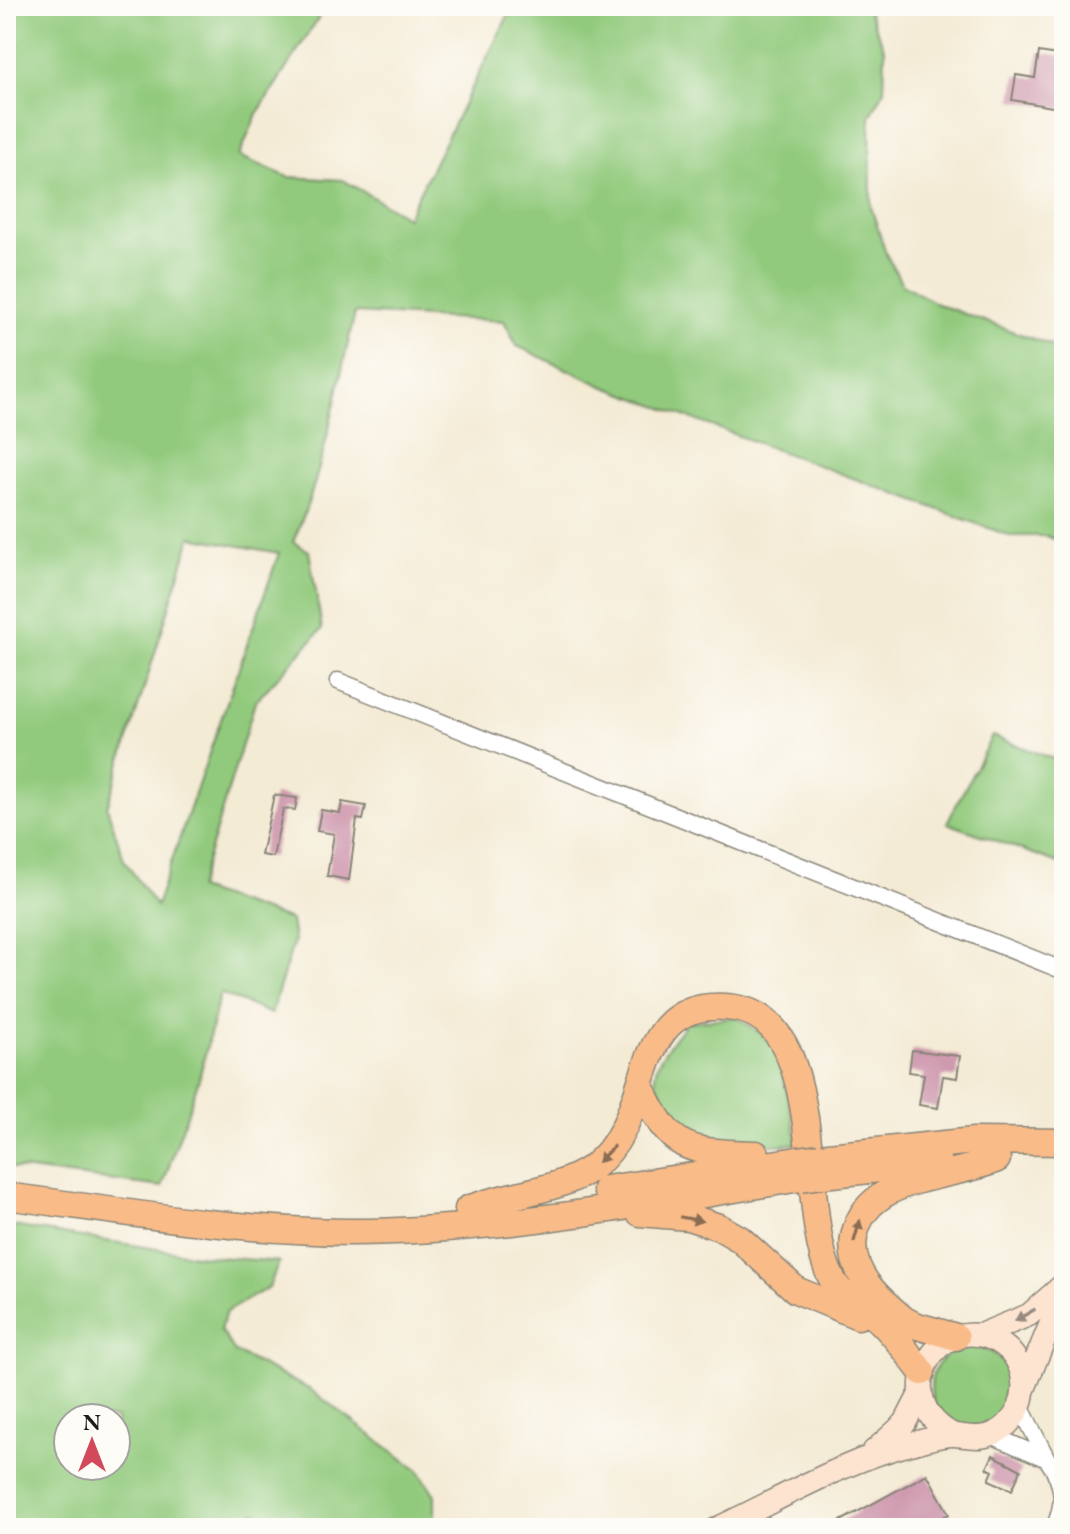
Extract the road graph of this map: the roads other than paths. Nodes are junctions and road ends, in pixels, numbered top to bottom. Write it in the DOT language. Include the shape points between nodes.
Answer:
graph roads {
  1 [pos="338,681"];
  2 [pos="1064,971"];
  3 [pos="641,1086"];
  4 [pos="1064,1142"];
  5 [pos="997,1159"];
  6 [pos="1064,1160"];
  7 [pos="806,1166"];
  8 [pos="6,1179"];
  9 [pos="6,1196"];
  10 [pos="468,1209"];
  11 [pos="585,1210"];
  12 [pos="1064,1284"];
  13 [pos="1064,1303"];
  14 [pos="902,1331"];
  15 [pos="968,1336"];
  16 [pos="921,1383"];
  17 [pos="1022,1398"];
  18 [pos="954,1435"];
  19 [pos="991,1435"];
  20 [pos="869,1456"];
  21 [pos="1055,1464"];
  22 [pos="1063,1491"];
  23 [pos="718,1528"];
  24 [pos="1054,1528"];
  1 -- 2 [label="street"];
  3 -- 7 [label="main road" via="671,1138 703,1153 760,1154"];
  3 -- 10 [label="main road, one-way" via="630,1122 612,1150 591,1169"];
  3 -- 14 [label="main road" via="652,1045 689,1012 719,1006 745,1010 766,1022 784,1040 796,1072 822,1245 853,1290"];
  4 -- 7 [label="main road" via="974,1141"];
  5 -- 6 [label="main road"];
  5 -- 7 [label="main road"];
  14 -- 5 [label="main road, one-way" via="856,1262 853,1242 865,1210 914,1182"];
  7 -- 10 [label="main road"];
  7 -- 11 [label="main road"];
  8 -- 10 [label="main road" via="241,1209 344,1215"];
  9 -- 11 [label="main road" via="239,1225 346,1232"];
  11 -- 14 [label="main road, one-way" via="688,1217 719,1227 740,1239 796,1290"];
  12 -- 15 [label="main road, one-way" via="1029,1315"];
  13 -- 17 [label="main road"];
  14 -- 15 [label="main road"];
  14 -- 16 [label="main road"];
  15 -- 16 [label="main road" via="935,1350"];
  15 -- 17 [label="main road" via="996,1341 1010,1351 1022,1373"];
  16 -- 18 [label="main road" via="928,1414"];
  16 -- 20 [label="main road" via="905,1423"];
  17 -- 19 [label="main road" via="1008,1424"];
  17 -- 21 [label="street"];
  18 -- 19 [label="main road"];
  18 -- 20 [label="main road"];
  19 -- 21 [label="street"];
  20 -- 23 [label="main road"];
  21 -- 22 [label="street"];
  22 -- 24 [label="street"];
}
